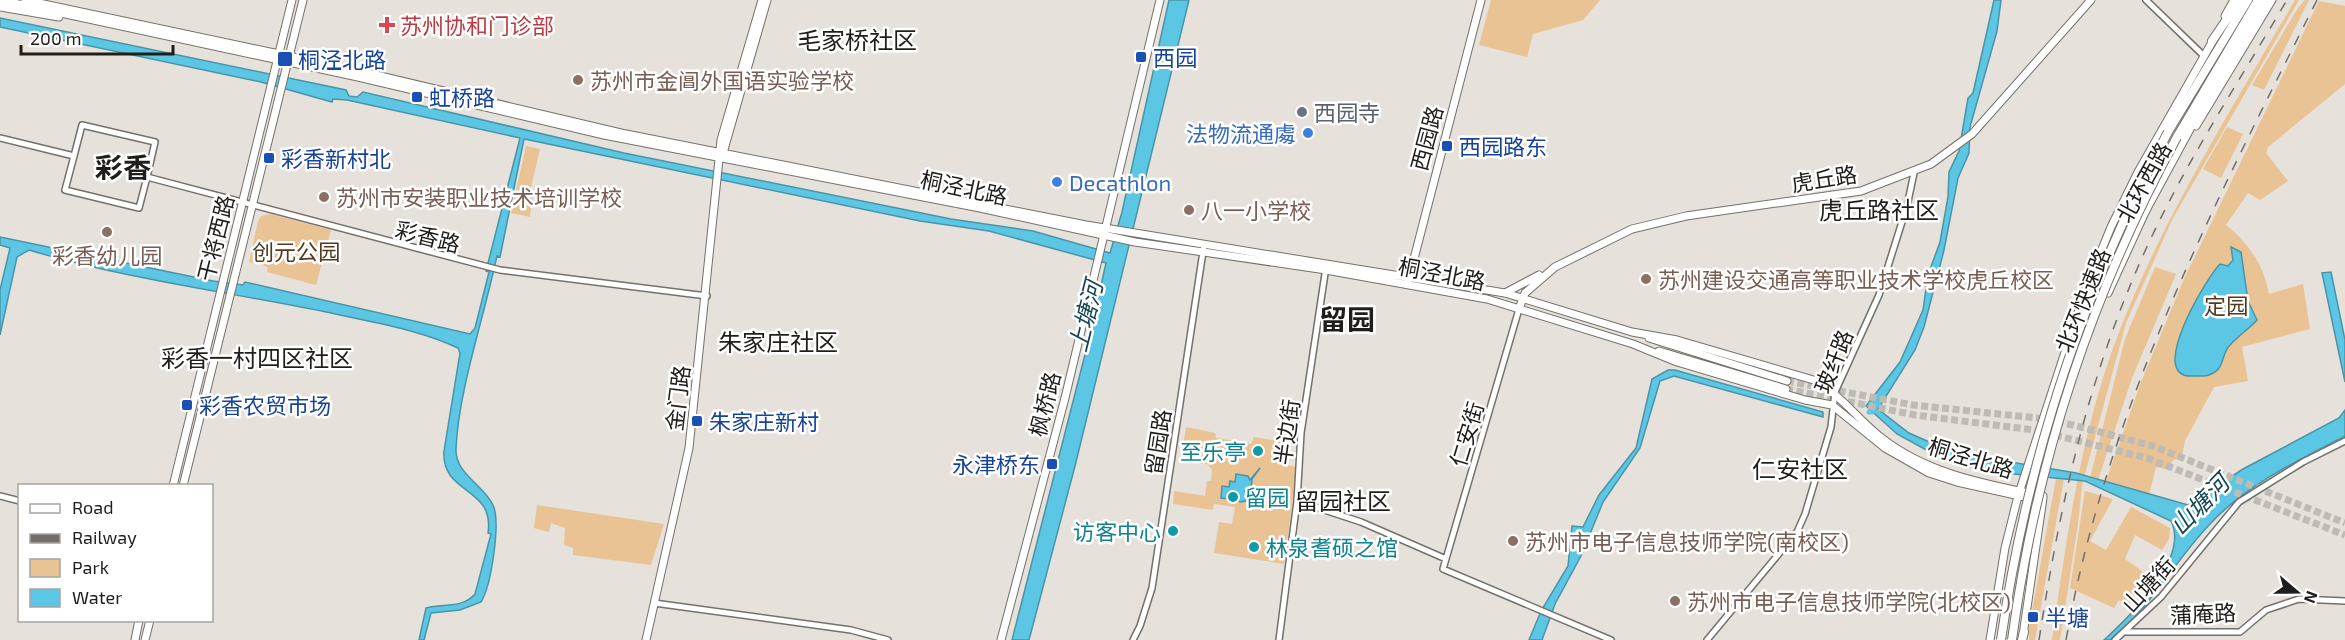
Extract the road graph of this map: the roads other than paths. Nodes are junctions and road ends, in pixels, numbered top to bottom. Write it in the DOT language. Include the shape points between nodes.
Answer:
graph roads {
  1 [pos="0,0"];
  2 [pos="26,0"];
  3 [pos="50,0"];
  4 [pos="292,0"];
  5 [pos="303,0"];
  6 [pos="762,0"];
  7 [pos="767,0"];
  8 [pos="1160,0"];
  9 [pos="1481,0"];
  10 [pos="2091,0"];
  11 [pos="2146,0"];
  12 [pos="2234,0"];
  13 [pos="2240,0"];
  14 [pos="2248,0"];
  15 [pos="2258,0"];
  16 [pos="2266,0"];
  17 [pos="2272,0"];
  18 [pos="0,7"];
  19 [pos="89,16"];
  20 [pos="2212,41"];
  21 [pos="2204,56"];
  22 [pos="279,57"];
  23 [pos="289,59"];
  24 [pos="2173,134"];
  25 [pos="0,138"];
  26 [pos="721,153"];
  27 [pos="74,156"];
  28 [pos="1914,173"];
  29 [pos="147,177"];
  30 [pos="243,203"];
  31 [pos="252,206"];
  32 [pos="2145,211"];
  33 [pos="1104,232"];
  34 [pos="1204,248"];
  35 [pos="1326,267"];
  36 [pos="1555,267"];
  37 [pos="1408,282"];
  38 [pos="1505,293"];
  39 [pos="707,296"];
  40 [pos="1522,297"];
  41 [pos="2079,308"];
  42 [pos="1519,309"];
  43 [pos="2099,316"];
  44 [pos="1634,332"];
  45 [pos="1633,344"];
  46 [pos="1835,392"];
  47 [pos="1832,405"];
  48 [pos="2345,441"];
  49 [pos="172,484"];
  50 [pos="183,484"];
  51 [pos="2019,494"];
  52 [pos="0,496"];
  53 [pos="2043,499"];
  54 [pos="18,500"];
  55 [pos="1297,501"];
  56 [pos="1446,560"];
  57 [pos="2345,601"];
  58 [pos="654,603"];
  59 [pos="139,622"];
  60 [pos="150,622"];
  61 [pos="2125,632"];
  62 [pos="2023,637"];
  63 [pos="135,640"];
  64 [pos="145,640"];
  65 [pos="646,640"];
  66 [pos="888,640"];
  67 [pos="1000,640"];
  68 [pos="1133,640"];
  69 [pos="1279,640"];
  70 [pos="1611,640"];
  71 [pos="1707,640"];
  72 [pos="1990,640"];
  73 [pos="2001,640"];
  74 [pos="2012,640"];
  75 [pos="2115,640"];
  1 -- 19 [label="main road"];
  2 -- 19 [label="main road"];
  3 -- 19 [label="main road"];
  4 -- 22 [label="main road, 干将西路"];
  5 -- 23 [label="main road, 干将西路"];
  6 -- 26 [label="main road, 金门路" via="726,120"];
  7 -- 26 [label="main road, 金门路"];
  8 -- 33 [label="main road, 枫桥路"];
  9 -- 37 [label="main road, 西园路"];
  10 -- 28 [label="main road, 虎丘路" via="1972,134 1953,151"];
  11 -- 21 [label="street"];
  12 -- 20 [label="main road, 北环西路"];
  13 -- 20 [label="highway"];
  14 -- 24 [label="highway, 北环快速路"];
  15 -- 24 [label="highway, 北环快速路"];
  16 -- 32 [label="highway"];
  17 -- 32 [label="main road, 北环西路"];
  18 -- 19 [label="main road" via="40,16"];
  19 -- 22 [label="main road, 桐泾北路"];
  20 -- 21 [label="main road, 北环西路"];
  21 -- 41 [label="main road, 北环西路" via="2125,198"];
  22 -- 23 [label="main road, 桐泾北路"];
  22 -- 30 [label="main road, 干将西路"];
  23 -- 26 [label="main road, 桐泾北路" via="604,135"];
  23 -- 31 [label="main road, 干将西路"];
  24 -- 73 [label="highway, 北环快速路, bridge" via="2106,258 2053,400 2026,499"];
  24 -- 74 [label="highway, 北环快速路, bridge" via="2104,287 2062,404 2028,536"];
  25 -- 27 [label="street"];
  26 -- 33 [label="main road, 桐泾北路"];
  26 -- 39 [label="main road, 金门路"];
  27 -- 29 [label="street" via="82,125 155,142"];
  27 -- 29 [label="street" via="65,190 139,208"];
  28 -- 36 [label="main road, 虎丘路" via="1851,193 1655,222 1624,232"];
  28 -- 46 [label="street, 玻纤路" via="1879,295"];
  29 -- 30 [label="street, 彩香路"];
  30 -- 31 [label="street, 彩香路"];
  30 -- 49 [label="main road, 干将西路"];
  31 -- 39 [label="street, 彩香路" via="500,270"];
  31 -- 50 [label="main road, 干将西路"];
  32 -- 43 [label="main road, 北环西路"];
  33 -- 34 [label="main road, 桐泾北路"];
  33 -- 67 [label="main road, 枫桥路" via="1065,398"];
  34 -- 35 [label="main road, 桐泾北路"];
  34 -- 68 [label="street, 留园路" via="1152,588"];
  35 -- 37 [label="main road, 桐泾北路"];
  35 -- 55 [label="street, 半边街" via="1301,433"];
  36 -- 38 [label="main road"];
  36 -- 40 [label="main road, 虎丘路"];
  37 -- 38 [label="main road, 桐泾北路"];
  37 -- 42 [label="main road, 桐泾北路"];
  38 -- 40 [label="main road, 桐泾北路"];
  39 -- 58 [label="main road, 金门路" via="689,448"];
  40 -- 42 [label="main road"];
  40 -- 44 [label="main road, 桐泾北路"];
  41 -- 43 [label="main road"];
  41 -- 51 [label="main road, 北环西路"];
  42 -- 45 [label="main road, 桐泾北路"];
  42 -- 56 [label="street, 仁安街"];
  43 -- 53 [label="main road, 北环西路, bridge" via="2076,375"];
  44 -- 45 [label="main road, 桐泾北路" via="1787,385"];
  44 -- 46 [label="main road, 桐泾北路" via="1677,340 1807,378"];
  45 -- 47 [label="main road, 桐泾北路" via="1677,362"];
  46 -- 47 [label="street, 玻纤路"];
  46 -- 51 [label="main road, 桐泾北路" via="1872,430 1912,458 1945,473"];
  47 -- 51 [label="main road, 桐泾北路" via="1885,448 1918,468 1957,482"];
  47 -- 71 [label="street, 玻纤路" via="1831,428 1797,531"];
  48 -- 61 [label="street, 山塘街" via="2239,502 2175,581"];
  51 -- 53 [label="main road, 桐泾北路"];
  51 -- 72 [label="main road, 北环西路" via="2005,548"];
  52 -- 54 [label="street"];
  53 -- 62 [label="main road, 北环西路"];
  55 -- 56 [label="street" via="1361,522"];
  55 -- 69 [label="street, 半边街"];
  56 -- 70 [label="street, 仁安街" via="1443,569"];
  57 -- 61 [label="street, 蒲庵路" via="2299,598 2266,610 2240,632"];
  58 -- 65 [label="main road, 金门路"];
  58 -- 66 [label="street" via="824,626"];
  59 -- 63 [label="main road"];
  60 -- 64 [label="main road"];
  61 -- 75 [label="street, 山塘街"];
}
